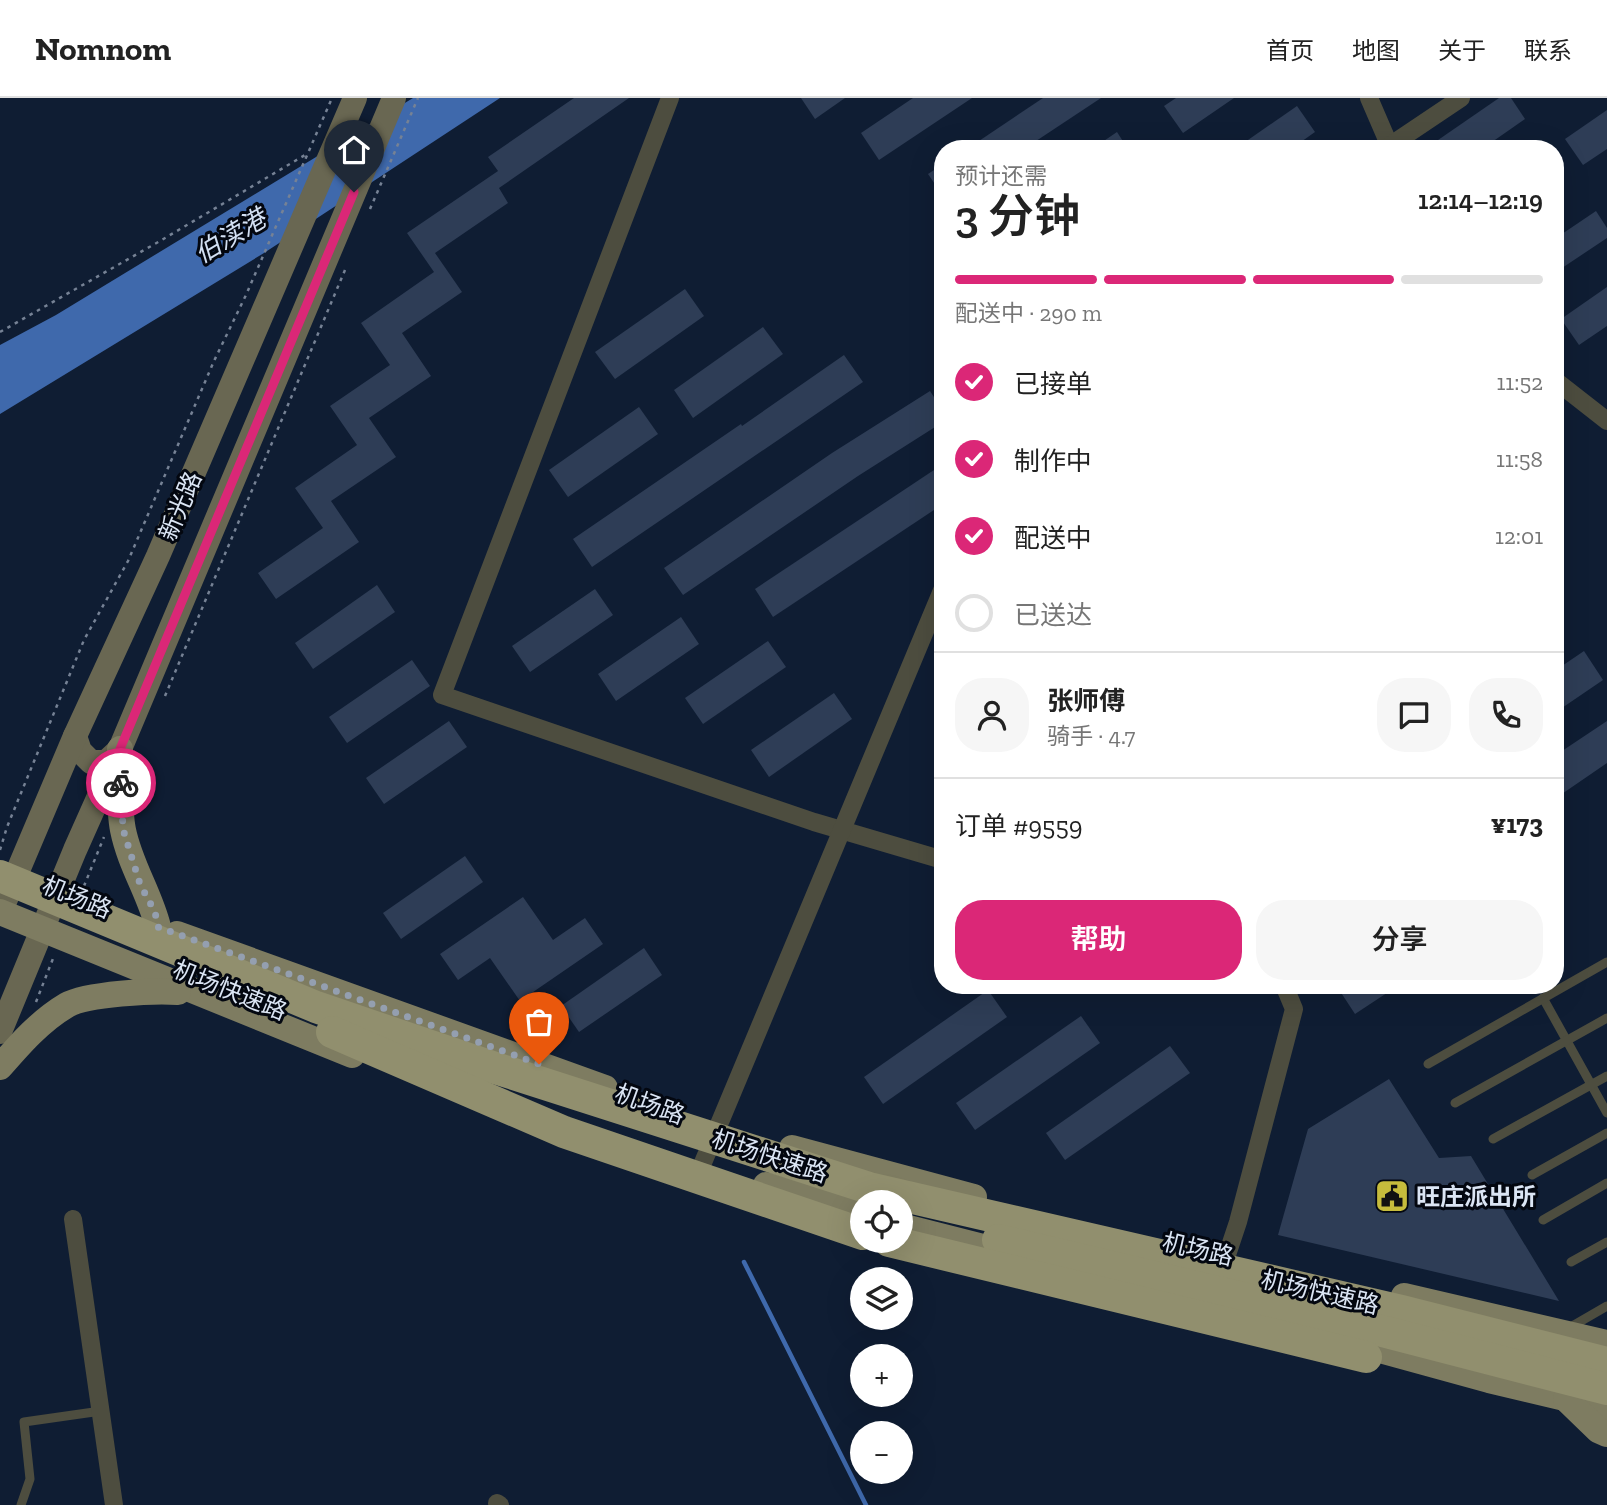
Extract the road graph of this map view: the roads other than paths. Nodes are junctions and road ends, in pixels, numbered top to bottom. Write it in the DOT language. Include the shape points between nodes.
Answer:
graph roads {
  1 [pos="394,98"];
  2 [pos="670,98"];
  3 [pos="1369,98"];
  4 [pos="1461,98"];
  5 [pos="344,104"];
  6 [pos="1386,140"];
  7 [pos="1401,140"];
  8 [pos="1564,387"];
  9 [pos="1607,421"];
  10 [pos="934,610"];
  11 [pos="75,736"];
  12 [pos="120,749"];
  13 [pos="842,830"];
  14 [pos="934,857"];
  15 [pos="3,870"];
  16 [pos="58,890"];
  17 [pos="0,912"];
  18 [pos="158,927"];
  19 [pos="42,930"];
  20 [pos="1607,961"];
  21 [pos="1564,986"];
  22 [pos="203,994"];
  23 [pos="1288,994"];
  24 [pos="1550,994"];
  25 [pos="1543,998"];
  26 [pos="1607,1018"];
  27 [pos="312,1024"];
  28 [pos="0,1032"];
  29 [pos="1567,1041"];
  30 [pos="1428,1064"];
  31 [pos="0,1067"];
  32 [pos="1607,1076"];
  33 [pos="1591,1085"];
  34 [pos="1455,1103"];
  35 [pos="1607,1113"];
  36 [pos="717,1128"];
  37 [pos="1607,1133"];
  38 [pos="1493,1139"];
  39 [pos="702,1165"];
  40 [pos="1532,1175"];
  41 [pos="1607,1183"];
  42 [pos="850,1200"];
  43 [pos="850,1211"];
  44 [pos="74,1219"];
  45 [pos="913,1219"];
  46 [pos="1543,1220"];
  47 [pos="913,1229"];
  48 [pos="850,1230"];
  49 [pos="1607,1242"];
  50 [pos="913,1247"];
  51 [pos="1227,1255"];
  52 [pos="1572,1262"];
  53 [pos="1607,1306"];
  54 [pos="1561,1332"];
  55 [pos="1607,1343"];
  56 [pos="1366,1357"];
  57 [pos="1607,1363"];
  58 [pos="1489,1380"];
  59 [pos="1607,1389"];
  60 [pos="1565,1398"];
  61 [pos="1607,1408"];
  62 [pos="101,1411"];
  63 [pos="1607,1434"];
  64 [pos="21,1505"];
  65 [pos="114,1505"];
  1 -- 12 [label="main road, 新光路"];
  2 -- 13 [label="street" via="442,695"];
  3 -- 6 [label="street"];
  4 -- 7 [label="street"];
  5 -- 11 [label="main road, 新光路" via="159,556"];
  8 -- 9 [label="street"];
  10 -- 13 [label="street"];
  11 -- 12 [label="main road" via="80,751 91,762 107,762"];
  11 -- 15 [label="main road, 新光路"];
  12 -- 16 [label="main road, 新光路"];
  12 -- 18 [label="main road" via="123,829"];
  13 -- 14 [label="street"];
  13 -- 36 [label="street"];
  15 -- 16 [label="main road, 机场路"];
  15 -- 17 [label="main road, 新光路"];
  15 -- 27 [label="highway, 机场快速路"];
  15 -- 57 [label="highway, 机场快速路" via="316,1007 869,1188"];
  16 -- 18 [label="main road, 机场路"];
  16 -- 19 [label="main road, 新光路"];
  17 -- 19 [label="main road, 机场路"];
  18 -- 36 [label="main road, 机场路"];
  19 -- 22 [label="main road, 机场路"];
  19 -- 28 [label="main road, 新光路"];
  20 -- 21 [label="lane"];
  22 -- 31 [label="main road" via="157,990 70,1003 26,1037"];
  22 -- 39 [label="main road, 机场路" via="358,1057"];
  23 -- 51 [label="street" via="1294,1009"];
  24 -- 25 [label="lane"];
  25 -- 29 [label="lane"];
  25 -- 30 [label="lane"];
  26 -- 29 [label="lane"];
  27 -- 42 [label="highway, 机场快速路"];
  27 -- 48 [label="highway" via="564,1132"];
  29 -- 33 [label="lane"];
  29 -- 34 [label="lane"];
  32 -- 33 [label="lane"];
  33 -- 35 [label="lane"];
  33 -- 38 [label="lane"];
  36 -- 39 [label="street"];
  36 -- 51 [label="main road, 机场路" via="976,1198"];
  37 -- 40 [label="lane"];
  39 -- 43 [label="main road, 机场路"];
  41 -- 46 [label="lane"];
  44 -- 62 [label="street"];
  45 -- 59 [label="highway, 机场快速路"];
  47 -- 58 [label="main road, 机场路"];
  49 -- 52 [label="lane"];
  50 -- 56 [label="highway"];
  51 -- 54 [label="main road, 机场路"];
  53 -- 54 [label="lane"];
  54 -- 55 [label="main road, 机场路"];
  56 -- 58 [label="main road"];
  58 -- 60 [label="main road, 机场路"];
  60 -- 61 [label="main road, 机场路"];
  60 -- 63 [label="main road"];
  62 -- 64 [label="lane" via="24,1422 30,1479"];
  62 -- 65 [label="street"];
}
